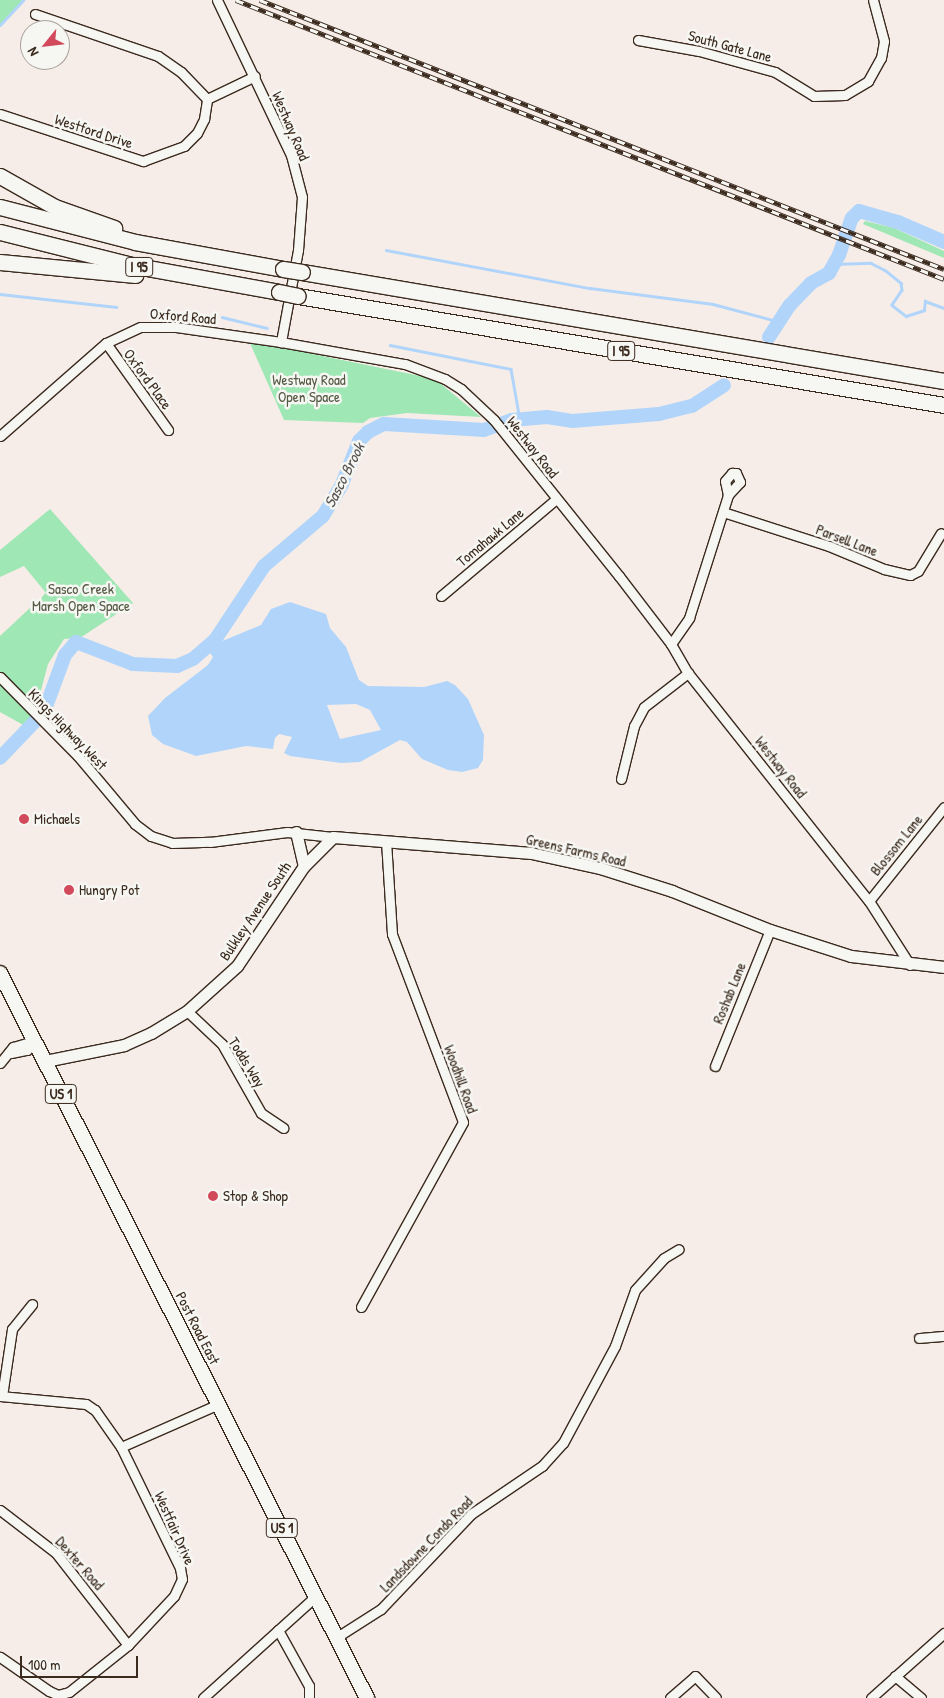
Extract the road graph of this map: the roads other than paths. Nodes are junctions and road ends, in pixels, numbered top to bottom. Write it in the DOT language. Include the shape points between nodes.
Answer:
graph roads {
  1 [pos="217,0"];
  2 [pos="873,0"];
  3 [pos="35,14"];
  4 [pos="638,40"];
  5 [pos="255,76"];
  6 [pos="208,99"];
  7 [pos="0,114"];
  8 [pos="0,176"];
  9 [pos="0,208"];
  10 [pos="0,232"];
  11 [pos="192,253"];
  12 [pos="0,262"];
  13 [pos="242,286"];
  14 [pos="281,342"];
  15 [pos="106,343"];
  16 [pos="944,381"];
  17 [pos="944,405"];
  18 [pos="168,430"];
  19 [pos="0,436"];
  20 [pos="728,495"];
  21 [pos="556,499"];
  22 [pos="722,512"];
  23 [pos="942,533"];
  24 [pos="441,596"];
  25 [pos="671,644"];
  26 [pos="688,673"];
  27 [pos="0,677"];
  28 [pos="621,779"];
  29 [pos="944,807"];
  30 [pos="135,824"];
  31 [pos="296,832"];
  32 [pos="333,837"];
  33 [pos="386,842"];
  34 [pos="304,866"];
  35 [pos="869,900"];
  36 [pos="770,930"];
  37 [pos="910,965"];
  38 [pos="944,967"];
  39 [pos="0,973"];
  40 [pos="187,1011"];
  41 [pos="34,1041"];
  42 [pos="44,1061"];
  43 [pos="0,1063"];
  44 [pos="714,1066"];
  45 [pos="282,1128"];
  46 [pos="679,1249"];
  47 [pos="32,1304"];
  48 [pos="361,1307"];
  49 [pos="944,1336"];
  50 [pos="919,1338"];
  51 [pos="1,1396"];
  52 [pos="219,1404"];
  53 [pos="121,1446"];
  54 [pos="0,1510"];
  55 [pos="316,1596"];
  56 [pos="278,1630"];
  57 [pos="944,1633"];
  58 [pos="337,1637"];
  59 [pos="128,1645"];
  60 [pos="0,1657"];
  61 [pos="895,1676"];
  62 [pos="203,1698"];
  63 [pos="309,1698"];
  64 [pos="367,1698"];
  65 [pos="670,1698"];
  66 [pos="716,1698"];
  67 [pos="871,1698"];
  68 [pos="921,1698"];
  1 -- 5 [label="street, Westway Road"];
  2 -- 4 [label="street, South Gate Lane" via="884,41 881,58 868,81 845,95 814,96 775,72 699,51"];
  3 -- 6 [label="street" via="158,56 181,72"];
  5 -- 6 [label="street"];
  5 -- 14 [label="street, Westway Road" via="291,155 302,197 298,250"];
  6 -- 7 [label="street, Westford Drive" via="201,126 184,146 143,161"];
  8 -- 11 [label="highway" via="55,207"];
  9 -- 11 [label="highway, I 95"];
  10 -- 13 [label="highway, I 95" via="131,265"];
  11 -- 16 [label="highway, I 95, bridge"];
  12 -- 13 [label="highway"];
  13 -- 17 [label="highway, I 95, bridge"];
  14 -- 15 [label="street, Oxford Road" via="176,327 141,327"];
  14 -- 21 [label="street, Westway Road" via="429,371 460,389 494,420"];
  15 -- 18 [label="street, Oxford Place"];
  15 -- 19 [label="street, Oxford Road"];
  20 -- 22 [label="street"];
  21 -- 24 [label="street, Tomahawk Lane"];
  21 -- 25 [label="street, Westway Road"];
  22 -- 23 [label="street, Parsell Lane" via="829,546 884,570 910,575 923,564"];
  22 -- 25 [label="street" via="689,618"];
  25 -- 26 [label="street, Westway Road"];
  26 -- 28 [label="street" via="644,707 634,726"];
  26 -- 35 [label="street, Westway Road"];
  27 -- 30 [label="street, Kings Highway West" via="78,756"];
  29 -- 35 [label="street, Blossom Lane"];
  30 -- 31 [label="street, Greens Farms Road" via="151,836 172,843"];
  31 -- 32 [label="street, Greens Farms Road"];
  31 -- 34 [label="street, Bulkley Avenue South"];
  32 -- 33 [label="street, Greens Farms Road"];
  32 -- 34 [label="street, Bulkley Avenue South"];
  33 -- 36 [label="street, Greens Farms Road" via="531,853 600,868 672,891"];
  33 -- 48 [label="street, Woodhill Road" via="392,934 463,1122"];
  34 -- 40 [label="street, Bulkley Avenue South" via="247,955"];
  35 -- 37 [label="street, Westway Road"];
  36 -- 37 [label="street, Greens Farms Road" via="851,956"];
  36 -- 44 [label="street, Roshab Lane"];
  37 -- 38 [label="street, Greens Farms Road"];
  39 -- 41 [label="main road, Post Road East / US 1"];
  40 -- 42 [label="street, Bulkley Avenue South" via="124,1045"];
  40 -- 45 [label="street, Todds Way" via="222,1044 261,1113"];
  41 -- 42 [label="main road, Post Road East / US 1"];
  41 -- 43 [label="street" via="27,1050 11,1053"];
  42 -- 52 [label="main road, Post Road East / US 1"];
  46 -- 58 [label="street, Landsdowne Condo Road" via="664,1258 635,1290 615,1346 563,1443 542,1466 471,1514 381,1609"];
  47 -- 51 [label="street" via="12,1329"];
  49 -- 50 [label="street"];
  51 -- 53 [label="street, Westfair Drive" via="86,1404 102,1418"];
  52 -- 53 [label="street"];
  52 -- 55 [label="main road, Post Road East / US 1"];
  53 -- 59 [label="street, Westfair Drive" via="180,1568 182,1579 174,1596"];
  54 -- 59 [label="street, Dexter Road" via="56,1553"];
  55 -- 56 [label="street"];
  55 -- 58 [label="main road, Post Road East / US 1"];
  56 -- 62 [label="street"];
  56 -- 63 [label="street" via="309,1686"];
  57 -- 61 [label="street"];
  58 -- 64 [label="main road, Post Road East / US 1"];
  59 -- 60 [label="street, Westfair Drive" via="70,1692 58,1695 35,1683"];
  61 -- 67 [label="street"];
  61 -- 68 [label="street"];
  65 -- 66 [label="street" via="696,1676"];
}
